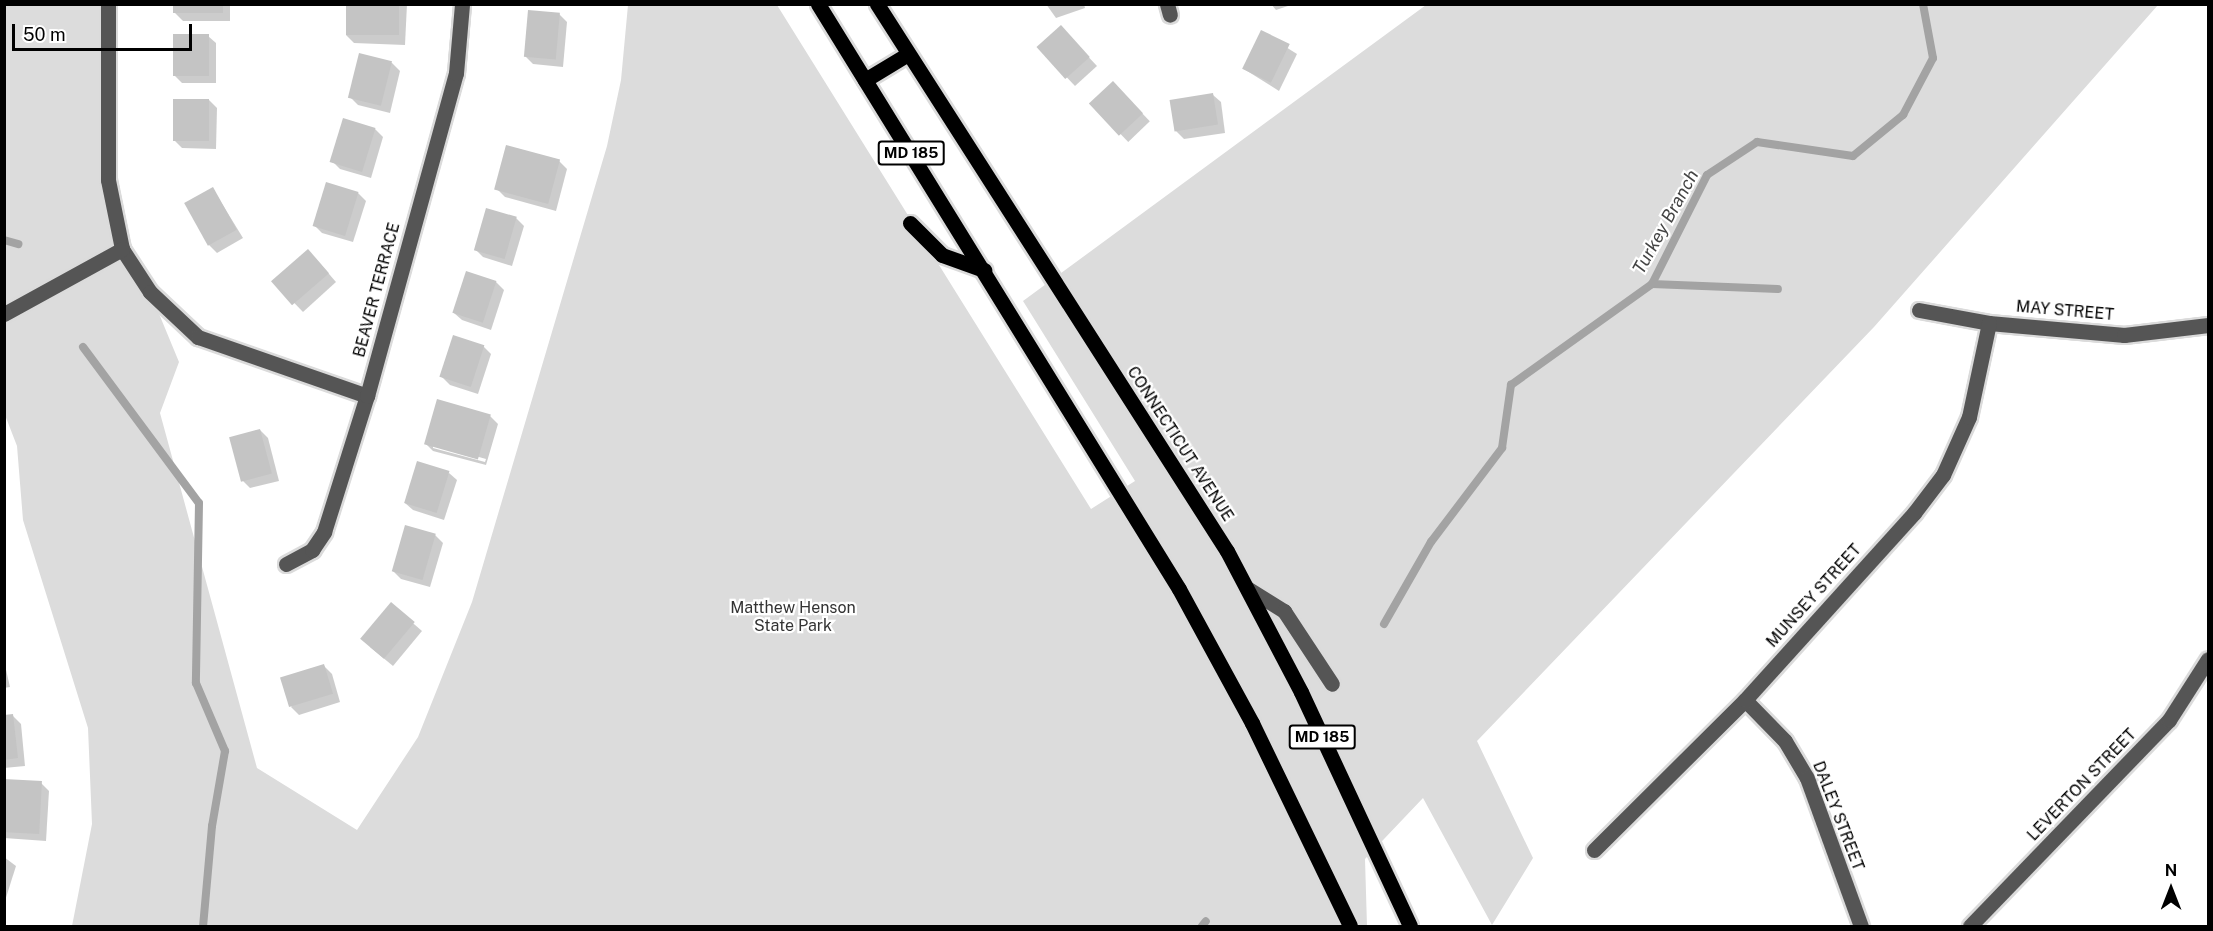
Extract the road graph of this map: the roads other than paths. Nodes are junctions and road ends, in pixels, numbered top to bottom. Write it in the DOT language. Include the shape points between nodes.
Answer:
graph roads {
  1 [pos="108,4"];
  2 [pos="462,4"];
  3 [pos="818,4"];
  4 [pos="877,4"];
  5 [pos="908,54"];
  6 [pos="865,80"];
  7 [pos="910,223"];
  8 [pos="122,249"];
  9 [pos="984,270"];
  10 [pos="1919,310"];
  11 [pos="4,314"];
  12 [pos="1989,323"];
  13 [pos="2208,325"];
  14 [pos="367,396"];
  15 [pos="286,564"];
  16 [pos="1246,588"];
  17 [pos="2208,659"];
  18 [pos="1332,684"];
  19 [pos="1745,700"];
  20 [pos="1594,850"];
  21 [pos="1350,927"];
  22 [pos="1410,927"];
  23 [pos="1861,927"];
  24 [pos="1970,927"];
  1 -- 8 [label="street" via="108,180"];
  2 -- 14 [label="street, BEAVER TERRACE" via="456,73"];
  3 -- 6 [label="main road, MD 185"];
  4 -- 5 [label="main road, CONNECTICUT AVENUE / MD 185"];
  5 -- 6 [label="main road"];
  5 -- 16 [label="main road, CONNECTICUT AVENUE / MD 185" via="1227,551"];
  6 -- 9 [label="main road, MD 185"];
  7 -- 9 [label="main road" via="942,255"];
  8 -- 11 [label="street"];
  8 -- 14 [label="street" via="150,292 198,337"];
  9 -- 21 [label="main road, MD 185" via="1179,589 1252,723"];
  10 -- 12 [label="street, MAY STREET"];
  12 -- 13 [label="street, MAY STREET" via="2124,335"];
  12 -- 19 [label="street, MUNSEY STREET" via="1969,417 1942,475 1914,513"];
  14 -- 15 [label="street, BEAVER TERRACE" via="324,532 312,550"];
  16 -- 18 [label="street" via="1284,611"];
  16 -- 22 [label="main road, CONNECTICUT AVENUE / MD 185" via="1301,692"];
  17 -- 24 [label="street, LEVERTON STREET" via="2169,720"];
  19 -- 20 [label="street, MUNSEY STREET"];
  19 -- 23 [label="street, DALEY STREET" via="1785,741 1807,778"];
}
